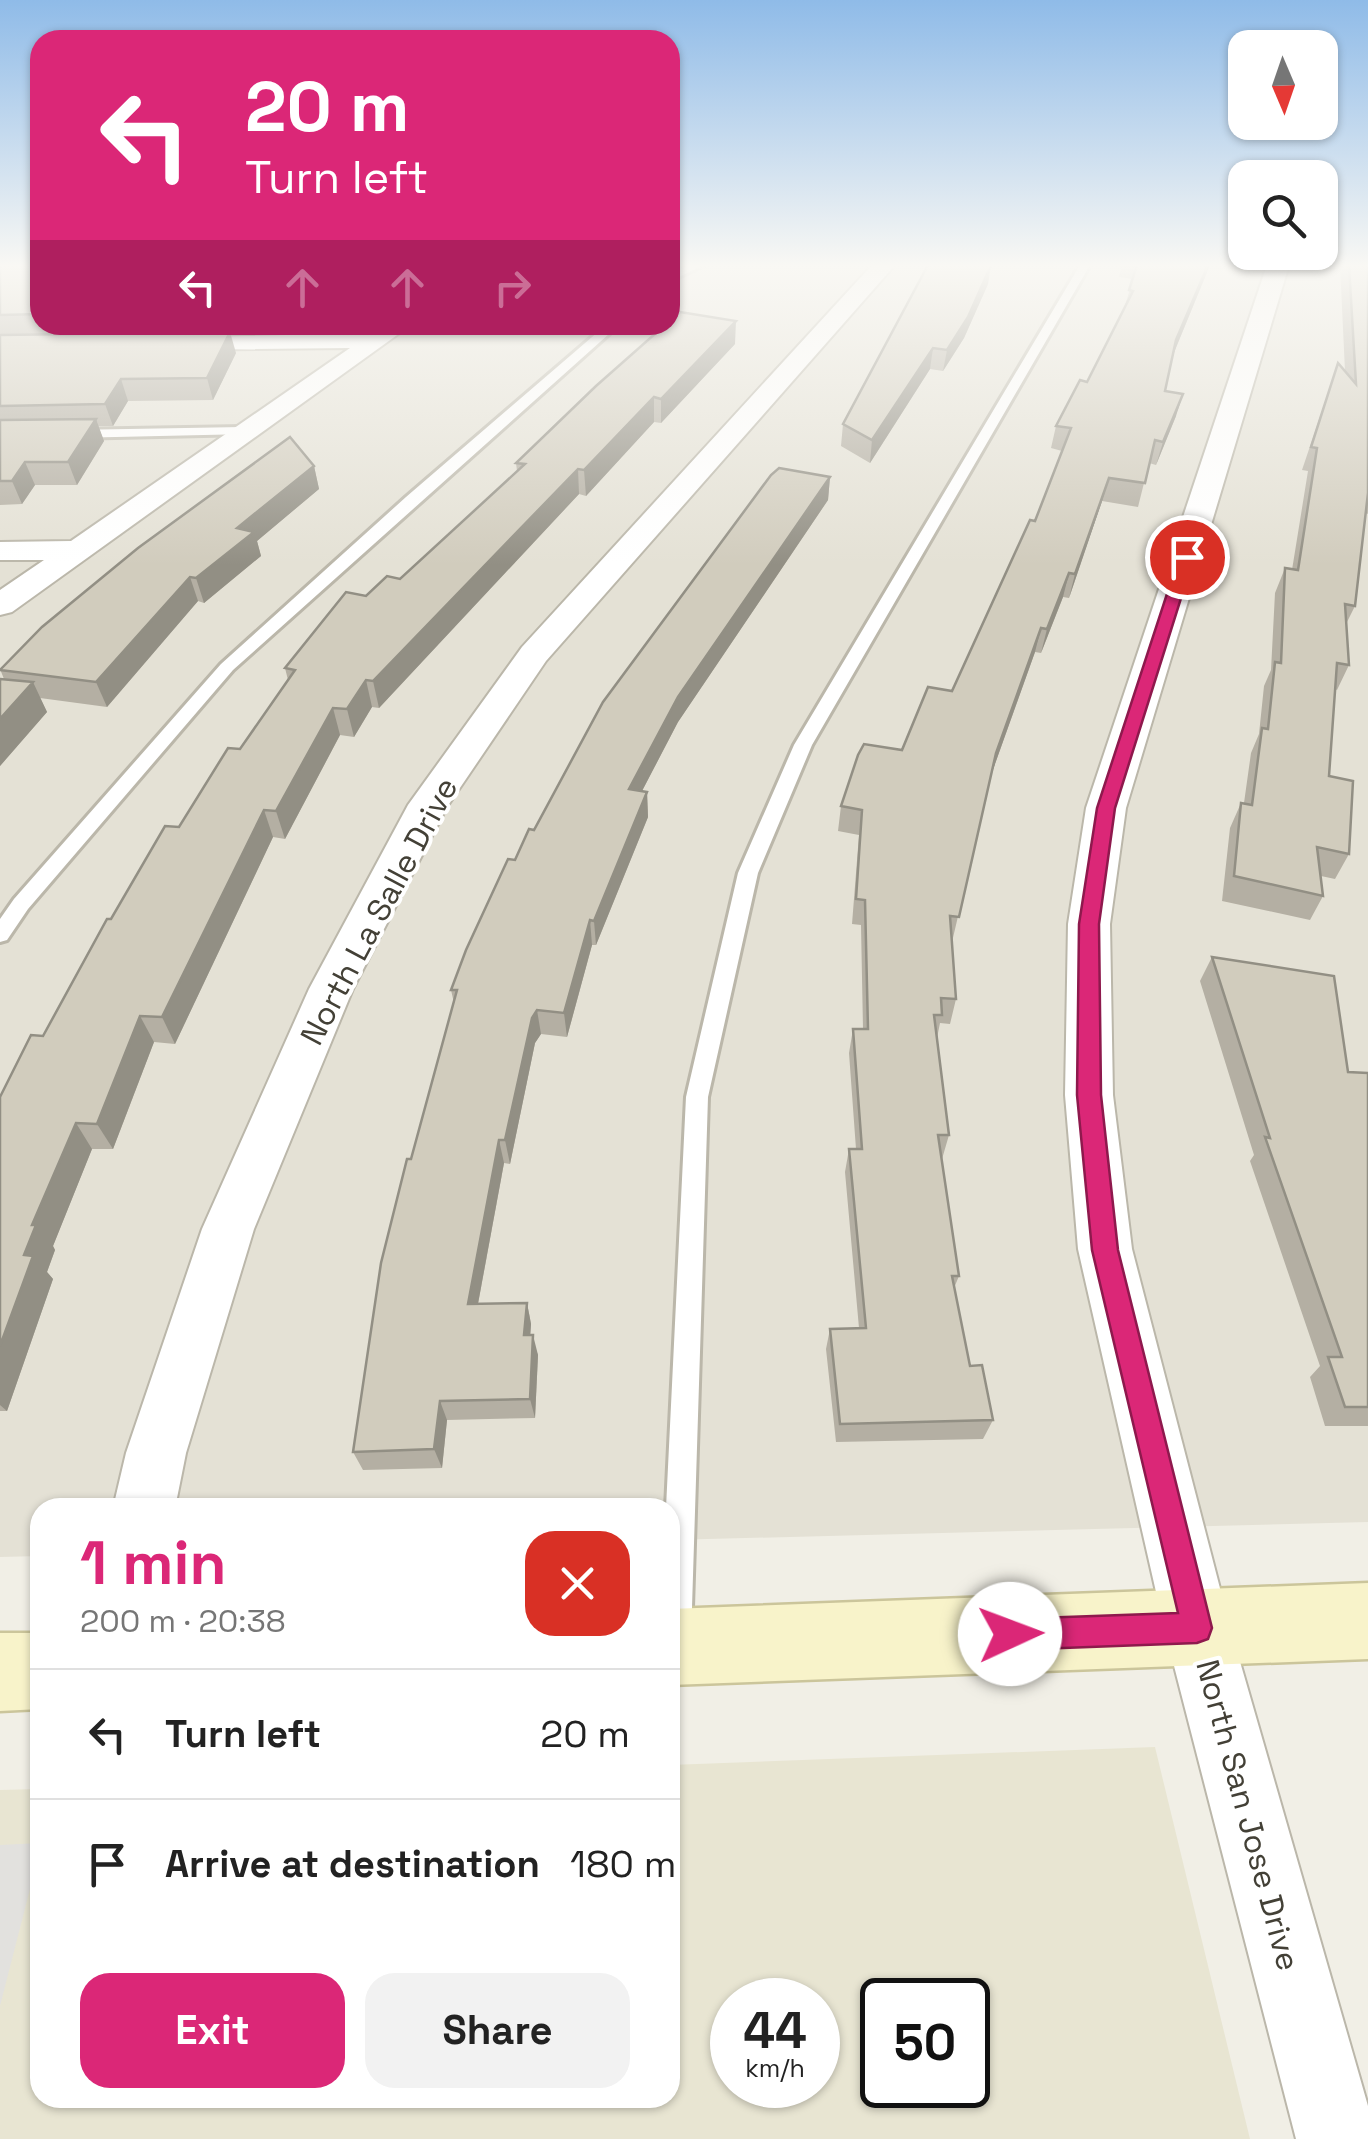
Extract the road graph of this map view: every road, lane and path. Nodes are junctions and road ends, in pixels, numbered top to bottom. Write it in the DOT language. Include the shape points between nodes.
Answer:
graph roads {
  1 [pos="340,365"];
  2 [pos="567,365"];
  3 [pos="794,365"];
  4 [pos="1026,365"];
  5 [pos="1246,365"];
  6 [pos="243,431"];
  7 [pos="56,434"];
  8 [pos="74,550"];
  9 [pos="0,551"];
  10 [pos="0,605"];
  11 [pos="0,936"];
  12 [pos="146,1498"];
  13 [pos="679,1498"];
  14 [pos="1368,1622"];
  15 [pos="1197,1628"];
  16 [pos="680,1647"];
  17 [pos="30,1671"];
  18 [pos="0,1672"];
  19 [pos="1337,2139"];
  1 -- 6 [label="street"];
  2 -- 11 [label="lane" via="228,667"];
  3 -- 12 [label="street, North La Salle Drive" via="534,654 428,805 331,989 228,1229"];
  4 -- 13 [label="lane" via="802,745 748,873 697,1096"];
  5 -- 15 [label="street, North San Jose Drive" via="1106,808 1089,924 1089,1095 1105,1250"];
  6 -- 7 [label="lane"];
  6 -- 8 [label="street"];
  8 -- 9 [label="street"];
  8 -- 10 [label="street"];
  14 -- 15 [label="main road"];
  15 -- 16 [label="main road"];
  15 -- 19 [label="street, North San Jose Drive"];
  17 -- 18 [label="main road"];
}
